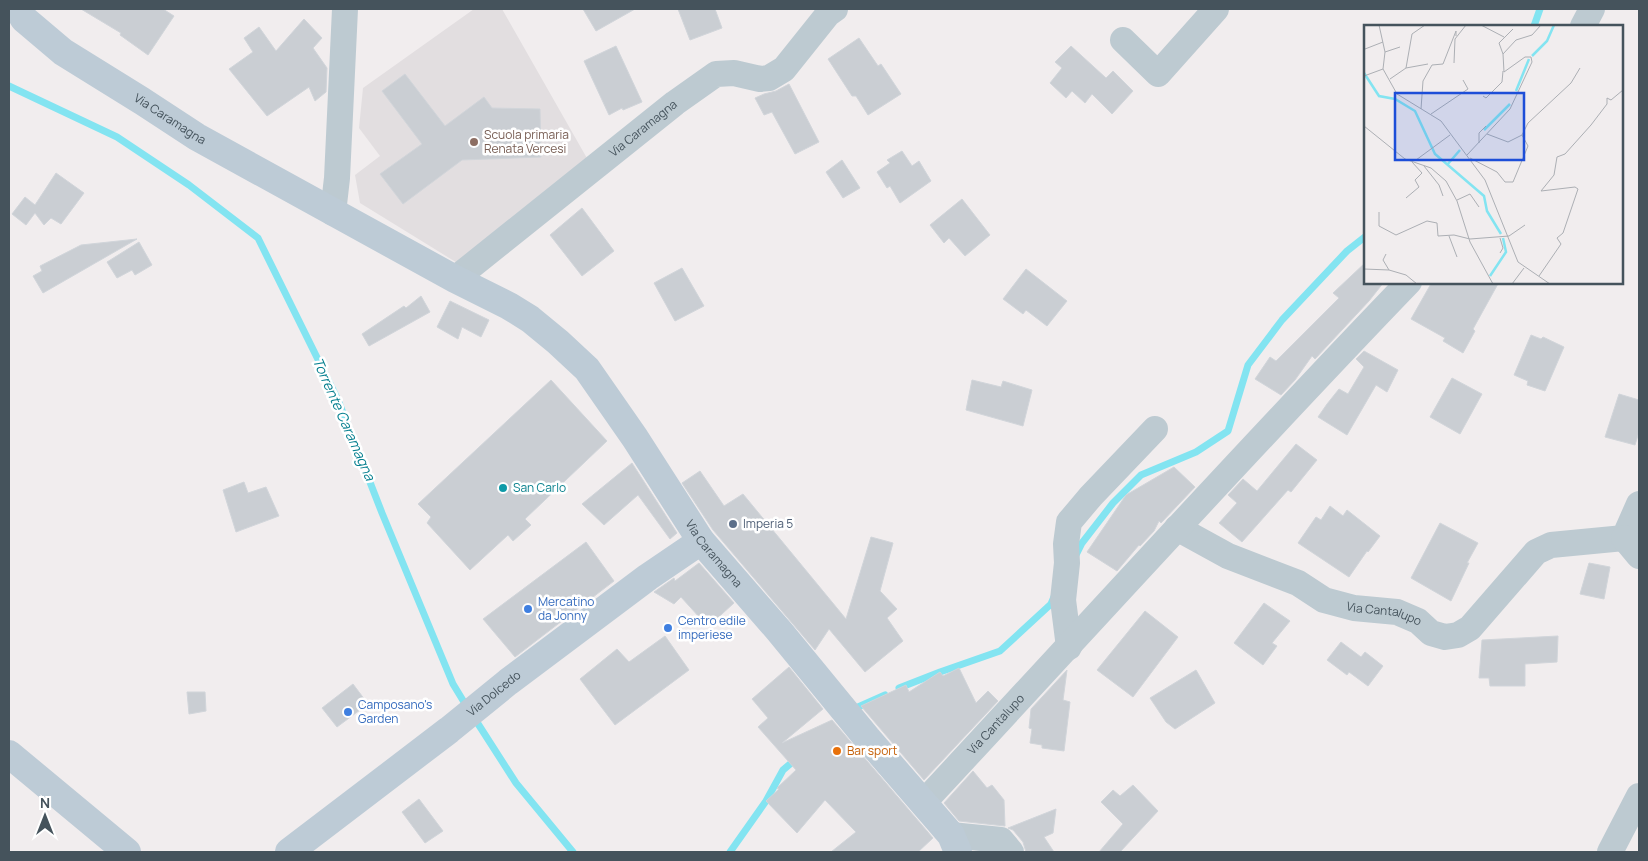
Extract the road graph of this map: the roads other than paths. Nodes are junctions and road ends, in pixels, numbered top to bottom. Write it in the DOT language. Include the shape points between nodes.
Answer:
graph roads {
  1 [pos="18,9"];
  2 [pos="345,9"];
  3 [pos="835,9"];
  4 [pos="1216,9"];
  5 [pos="1592,9"];
  6 [pos="1584,25"];
  7 [pos="1122,40"];
  8 [pos="333,212"];
  9 [pos="454,279"];
  10 [pos="1406,284"];
  11 [pos="1155,429"];
  12 [pos="1639,504"];
  13 [pos="1178,528"];
  14 [pos="701,540"];
  15 [pos="1632,547"];
  16 [pos="1069,647"];
  17 [pos="9,754"];
  18 [pos="1639,796"];
  19 [pos="924,802"];
  20 [pos="955,844"];
  21 [pos="127,852"];
  22 [pos="289,852"];
  23 [pos="1011,852"];
  24 [pos="1610,852"];
  1 -- 8 [label="street, Via Caramagna" via="24,19 63,52 197,137"];
  2 -- 8 [label="street"];
  3 -- 9 [label="street, Via Caramagna" via="784,69 769,78 760,79 734,73 716,74"];
  4 -- 7 [label="street" via="1158,74"];
  5 -- 6 [label="street"];
  8 -- 9 [label="street, Via Caramagna"];
  9 -- 14 [label="street, Via Caramagna" via="530,319 586,369"];
  10 -- 13 [label="street, Via Cantalupo"];
  11 -- 16 [label="street" via="1069,522 1063,600"];
  12 -- 15 [label="street, Via Cantalupo"];
  13 -- 15 [label="street, Via Cantalupo" via="1228,556 1298,584 1324,600 1354,608 1397,612 1418,621 1431,633 1445,637 1458,635 1470,628 1543,547 1551,544"];
  13 -- 16 [label="street, Via Cantalupo"];
  14 -- 19 [label="street, Via Caramagna"];
  14 -- 22 [label="street, Via Dolcedo" via="508,682"];
  16 -- 19 [label="street, Via Cantalupo"];
  17 -- 21 [label="street"];
  18 -- 24 [label="street"];
  19 -- 20 [label="street, Via Caramagna"];
  20 -- 23 [label="street" via="1001,840"];
}
